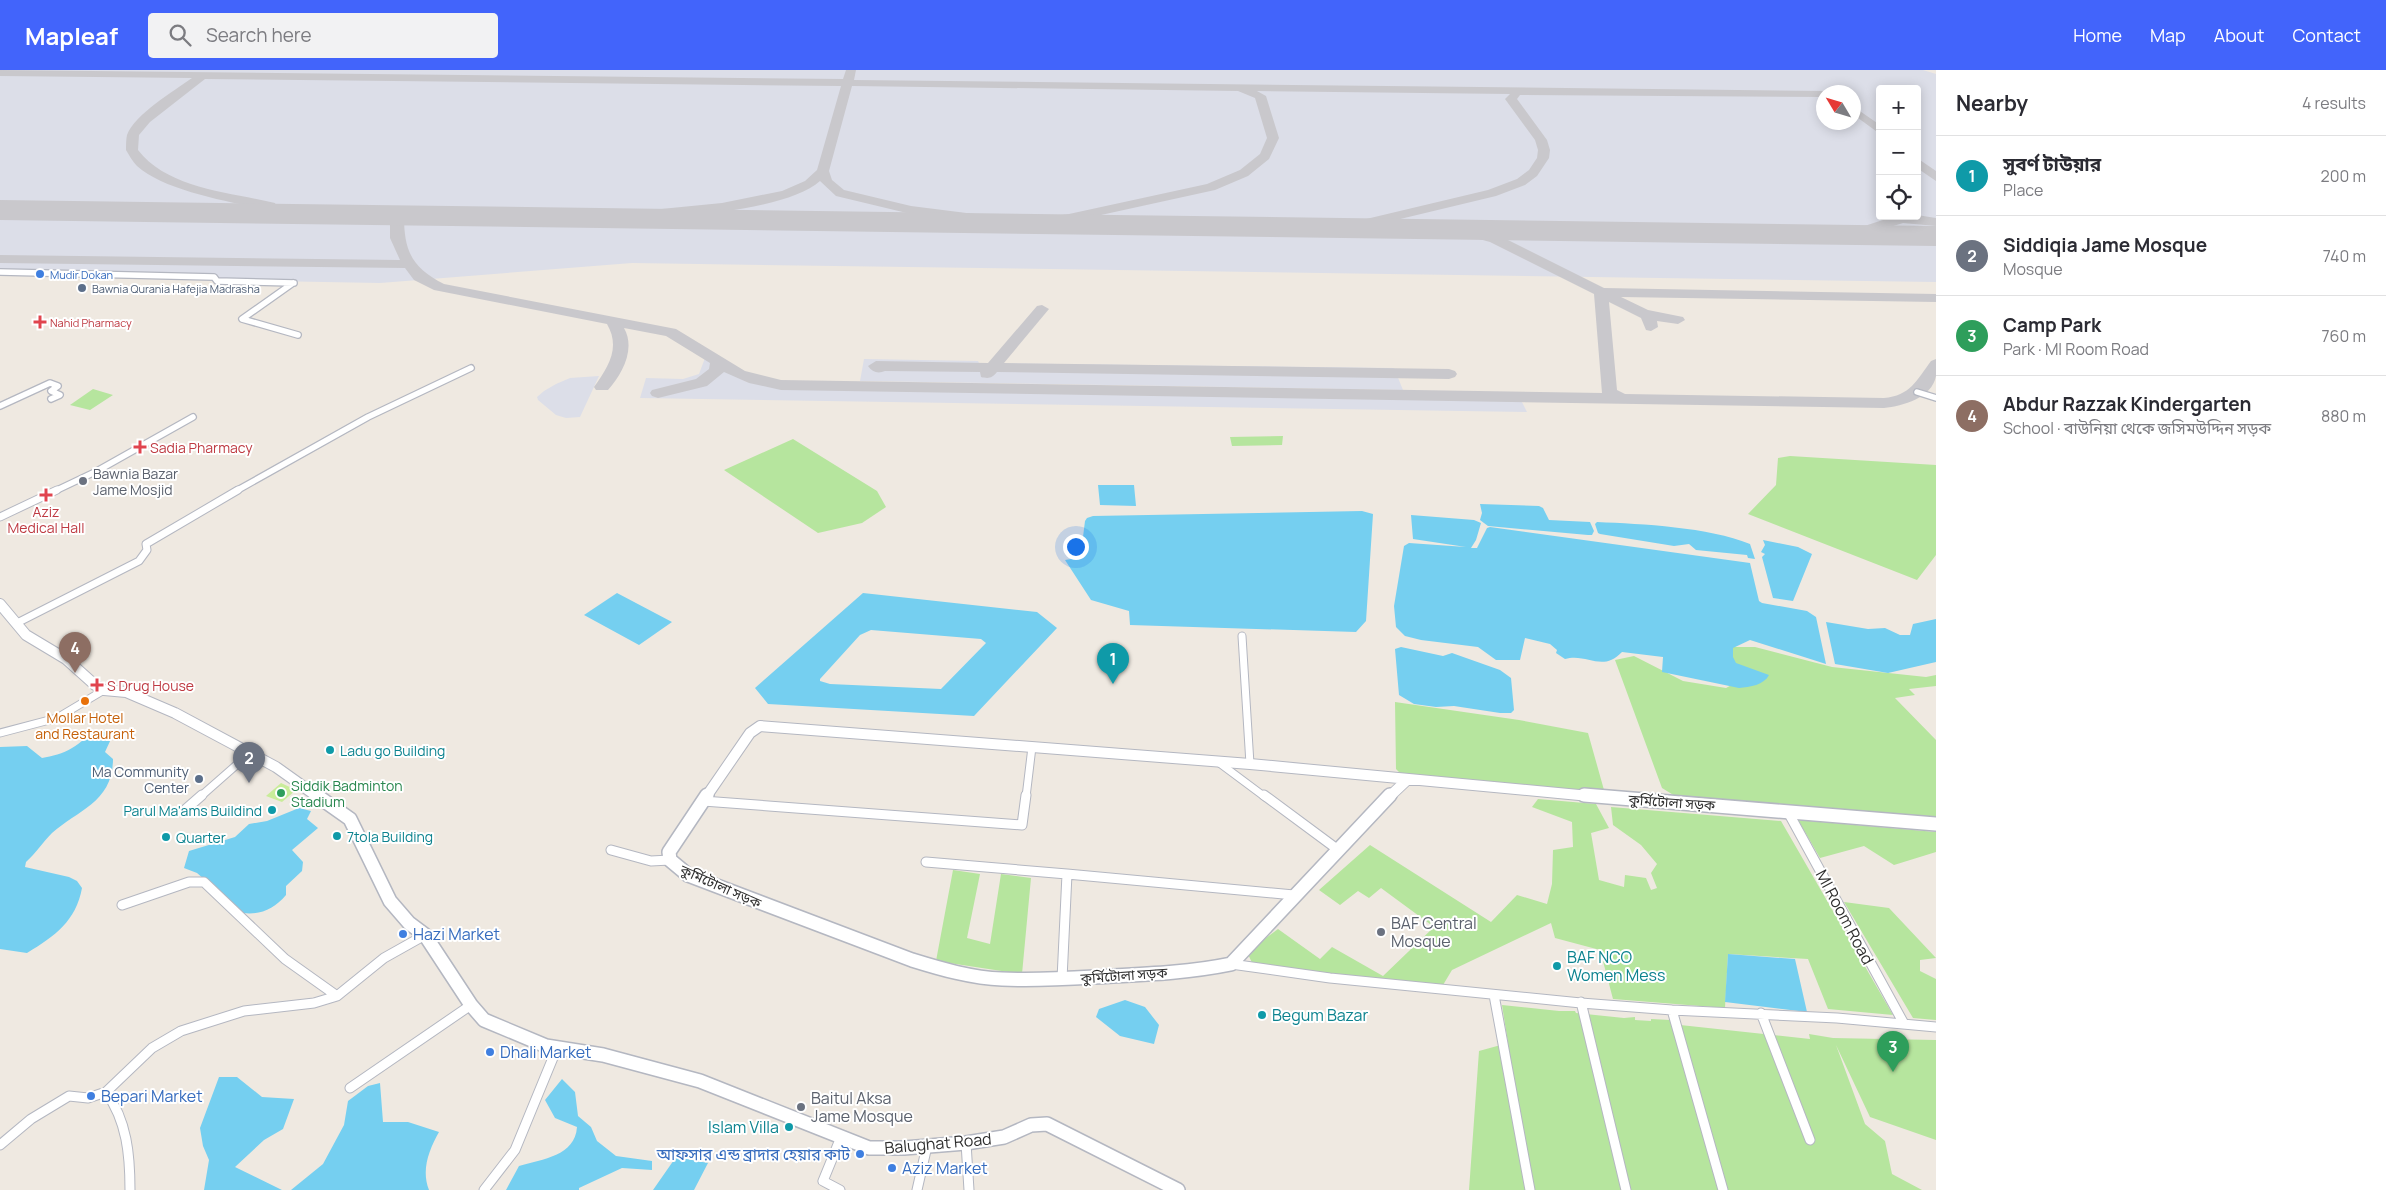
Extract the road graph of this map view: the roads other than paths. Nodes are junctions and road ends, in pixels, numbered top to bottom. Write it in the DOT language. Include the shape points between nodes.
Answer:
graph roads {
  1 [pos="0,272"];
  2 [pos="298,335"];
  3 [pos="471,368"];
  4 [pos="1917,392"];
  5 [pos="1936,398"];
  6 [pos="51,399"];
  7 [pos="0,406"];
  8 [pos="193,417"];
  9 [pos="0,517"];
  10 [pos="0,604"];
  11 [pos="17,623"];
  12 [pos="1242,636"];
  13 [pos="104,690"];
  14 [pos="0,733"];
  15 [pos="1032,747"];
  16 [pos="250,753"];
  17 [pos="1218,762"];
  18 [pos="1250,764"];
  19 [pos="1407,780"];
  20 [pos="702,801"];
  21 [pos="186,809"];
  22 [pos="1787,811"];
  23 [pos="1936,824"];
  24 [pos="1337,849"];
  25 [pos="611,850"];
  26 [pos="670,860"];
  27 [pos="926,862"];
  28 [pos="1067,874"];
  29 [pos="1294,895"];
  30 [pos="122,905"];
  31 [pos="425,935"];
  32 [pos="1231,964"];
  33 [pos="1062,979"];
  34 [pos="1494,995"];
  35 [pos="336,996"];
  36 [pos="1581,1002"];
  37 [pos="471,1006"];
  38 [pos="1672,1010"];
  39 [pos="1761,1013"];
  40 [pos="1903,1022"];
  41 [pos="1936,1027"];
  42 [pos="557,1048"];
  43 [pos="350,1088"];
  44 [pos="106,1092"];
  45 [pos="841,1137"];
  46 [pos="1810,1140"];
  47 [pos="966,1143"];
  48 [pos="0,1145"];
  49 [pos="927,1146"];
  50 [pos="130,1190"];
  51 [pos="484,1190"];
  52 [pos="840,1190"];
  53 [pos="917,1190"];
  54 [pos="969,1190"];
  55 [pos="1178,1190"];
  56 [pos="1530,1190"];
  57 [pos="1626,1190"];
  58 [pos="1723,1190"];
  1 -- 2 [label="street" via="214,277 217,281 294,283 242,319"];
  3 -- 11 [label="street" via="368,417 268,473 146,544 147,550 139,561"];
  4 -- 5 [label="street"];
  6 -- 7 [label="street" via="60,395 51,392 58,386 50,383"];
  8 -- 9 [label="street" via="97,472"];
  10 -- 11 [label="street"];
  11 -- 13 [label="street" via="26,635 58,653"];
  12 -- 18 [label="street"];
  13 -- 14 [label="street" via="56,718"];
  13 -- 16 [label="street, Balughat Road" via="126,692 175,713"];
  15 -- 17 [label="street, কুর্মিটোলা সড়ক"];
  15 -- 20 [label="street, কুর্মিটোলা সড়ক" via="760,726 750,732"];
  15 -- 20 [label="street" via="1022,825"];
  16 -- 21 [label="street"];
  16 -- 31 [label="street, Balughat Road" via="276,767 350,819 390,901 409,924"];
  17 -- 18 [label="street, কুর্মিটোলা সড়ক"];
  17 -- 24 [label="street"];
  18 -- 19 [label="street, কুর্মিটোলা সড়ক"];
  19 -- 22 [label="street, কুর্মিটোলা সড়ক"];
  19 -- 24 [label="street"];
  20 -- 26 [label="street, কুর্মিটোলা সড়ক" via="672,844"];
  22 -- 23 [label="street, কুর্মিটোলা সড়ক"];
  22 -- 40 [label="street, MI Room Road"];
  24 -- 29 [label="street"];
  25 -- 26 [label="street" via="651,861"];
  26 -- 33 [label="street, কুর্মিটোলা সড়ক" via="688,875 912,960 945,970 1000,978"];
  27 -- 28 [label="street"];
  28 -- 29 [label="street"];
  28 -- 33 [label="street"];
  29 -- 32 [label="street"];
  30 -- 35 [label="street" via="189,882 204,882 285,959"];
  31 -- 35 [label="street" via="384,958"];
  31 -- 37 [label="street, Balughat Road"];
  32 -- 33 [label="street, কুর্মিটোলা সড়ক" via="1152,974"];
  32 -- 34 [label="street" via="1274,972"];
  34 -- 36 [label="street"];
  34 -- 56 [label="street"];
  35 -- 44 [label="street" via="314,1003 244,1011 181,1031 152,1048"];
  36 -- 38 [label="street"];
  36 -- 57 [label="street"];
  37 -- 42 [label="street, Balughat Road" via="484,1020"];
  37 -- 43 [label="street"];
  38 -- 39 [label="street"];
  38 -- 58 [label="street"];
  39 -- 40 [label="street"];
  39 -- 46 [label="street"];
  40 -- 41 [label="street"];
  42 -- 45 [label="street, Balughat Road" via="604,1055 700,1082"];
  42 -- 51 [label="street" via="516,1150"];
  44 -- 48 [label="street" via="94,1099 69,1096 31,1119"];
  44 -- 50 [label="street" via="114,1100 125,1133 131,1172"];
  45 -- 49 [label="street, Balughat Road" via="869,1148"];
  45 -- 52 [label="street" via="823,1181"];
  47 -- 49 [label="street, Balughat Road"];
  47 -- 54 [label="street"];
  47 -- 55 [label="street, Balughat Road" via="1004,1137 1031,1125 1047,1124"];
  49 -- 53 [label="street"];
}
